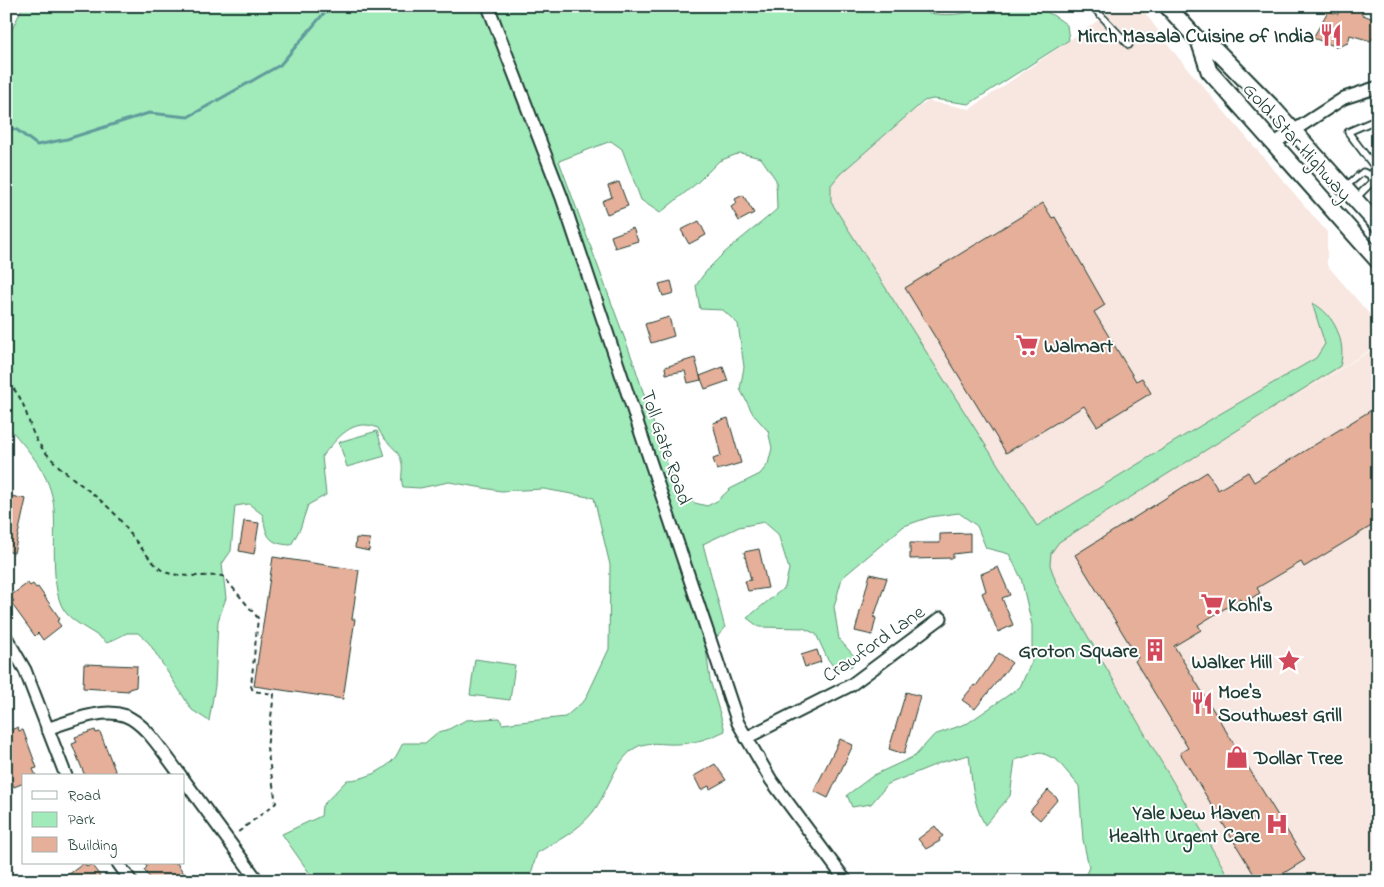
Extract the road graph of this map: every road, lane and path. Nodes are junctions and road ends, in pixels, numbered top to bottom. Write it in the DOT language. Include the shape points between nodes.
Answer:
graph roads {
  1 [pos="488,6"];
  2 [pos="1092,6"];
  3 [pos="1167,6"];
  4 [pos="1200,41"];
  5 [pos="1129,45"];
  6 [pos="1378,87"];
  7 [pos="1378,119"];
  8 [pos="1293,130"];
  9 [pos="1273,144"];
  10 [pos="1377,170"];
  11 [pos="1370,174"];
  12 [pos="1344,187"];
  13 [pos="1355,199"];
  14 [pos="1378,225"];
  15 [pos="1378,261"];
  16 [pos="6,382"];
  17 [pos="941,618"];
  18 [pos="6,637"];
  19 [pos="47,728"];
  20 [pos="746,738"];
  21 [pos="65,774"];
  22 [pos="180,774"];
  23 [pos="185,781"];
  24 [pos="228,840"];
  25 [pos="119,864"];
  26 [pos="131,881"];
  27 [pos="258,881"];
  28 [pos="846,881"];
  1 -- 20 [label="street, Toll Gate Road" via="562,198 735,714"];
  2 -- 5 [label="lane"];
  3 -- 4 [label="main road, Gold Star Highway"];
  4 -- 8 [label="main road, Gold Star Highway" via="1216,49"];
  4 -- 9 [label="main road, Gold Star Highway" via="1209,71"];
  6 -- 8 [label="street" via="1344,98"];
  7 -- 10 [label="lane" via="1348,132"];
  8 -- 9 [label="street"];
  8 -- 12 [label="main road, Gold Star Highway"];
  9 -- 15 [label="main road, Gold Star Highway"];
  10 -- 11 [label="lane"];
  11 -- 12 [label="lane" via="1363,172"];
  11 -- 13 [label="lane" via="1372,182"];
  12 -- 13 [label="main road, Gold Star Highway"];
  13 -- 14 [label="main road, Gold Star Highway"];
  16 -- 24 [label="path" via="18,394 36,439 66,473 109,507 157,568 167,573 223,576 258,618 251,686 253,691 274,694 267,748 276,803"];
  17 -- 20 [label="street, Crawford Lane" via="851,685"];
  18 -- 19 [label="street" via="25,670"];
  19 -- 21 [label="street"];
  19 -- 22 [label="street" via="98,712 115,712 132,718 146,729"];
  20 -- 28 [label="street, Toll Gate Road" via="798,819"];
  23 -- 24 [label="street"];
  24 -- 27 [label="street"];
  25 -- 26 [label="street"];
}
